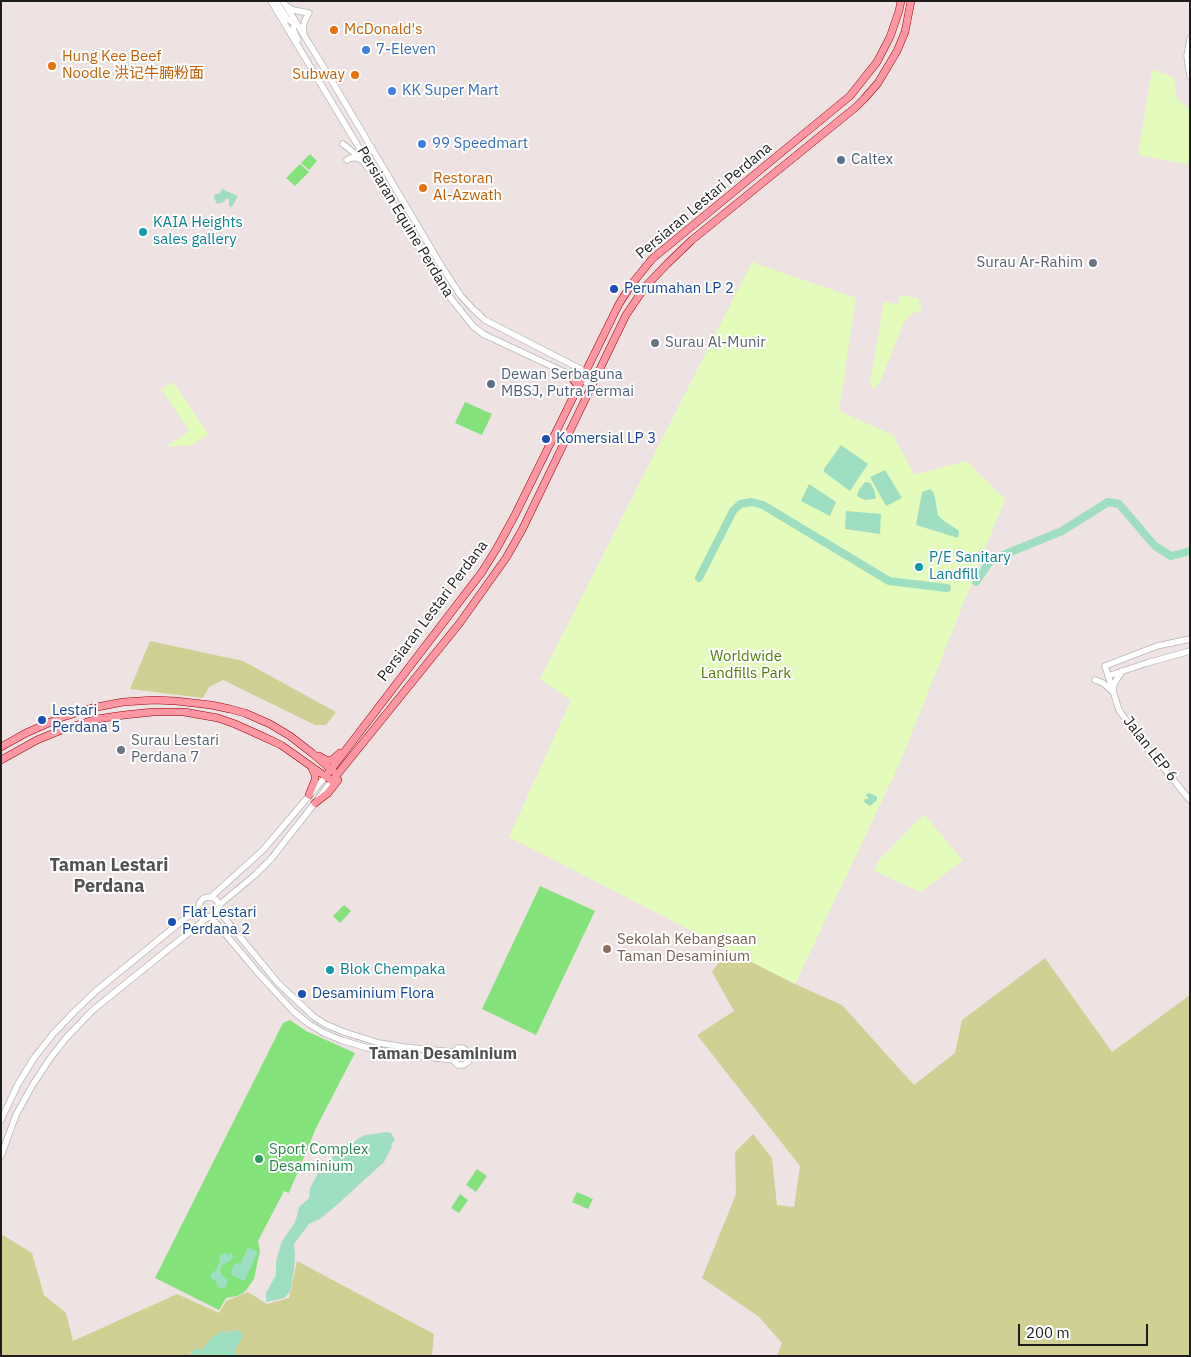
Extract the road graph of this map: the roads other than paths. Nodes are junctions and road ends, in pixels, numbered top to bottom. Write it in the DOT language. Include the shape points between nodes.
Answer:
graph roads {
  1 [pos="271,1"];
  2 [pos="276,1"];
  3 [pos="901,1"];
  4 [pos="911,1"];
  5 [pos="284,3"];
  6 [pos="295,21"];
  7 [pos="305,38"];
  8 [pos="1190,39"];
  9 [pos="311,67"];
  10 [pos="1190,76"];
  11 [pos="343,144"];
  12 [pos="347,160"];
  13 [pos="362,160"];
  14 [pos="379,181"];
  15 [pos="686,231"];
  16 [pos="692,240"];
  17 [pos="585,372"];
  18 [pos="569,374"];
  19 [pos="596,377"];
  20 [pos="579,383"];
  21 [pos="592,385"];
  22 [pos="1190,639"];
  23 [pos="1190,651"];
  24 [pos="1123,670"];
  25 [pos="1108,676"];
  26 [pos="1095,680"];
  27 [pos="1112,692"];
  28 [pos="1,747"];
  29 [pos="347,749"];
  30 [pos="357,750"];
  31 [pos="312,753"];
  32 [pos="1,760"];
  33 [pos="311,766"];
  34 [pos="331,770"];
  35 [pos="337,774"];
  36 [pos="329,779"];
  37 [pos="309,795"];
  38 [pos="1190,800"];
  39 [pos="315,803"];
  40 [pos="211,897"];
  41 [pos="199,907"];
  42 [pos="219,908"];
  43 [pos="209,917"];
  44 [pos="454,1052"];
  45 [pos="453,1060"];
  46 [pos="1,1120"];
  47 [pos="1,1156"];
  1 -- 9 [label="street, Persiaran Equine Perdana"];
  2 -- 6 [label="street" via="287,19"];
  3 -- 15 [label="main road, Persiaran Lestari Perdana" via="890,36 877,62 850,96"];
  4 -- 16 [label="main road, Persiaran Lestari Perdana" via="905,32 897,51 864,99"];
  5 -- 6 [label="street, Persiaran Equine Perdana"];
  5 -- 7 [label="street" via="294,10 309,13 303,28"];
  6 -- 7 [label="street, Persiaran Equine Perdana"];
  6 -- 9 [label="street" via="294,31"];
  7 -- 17 [label="street, Persiaran Equine Perdana" via="461,296 485,320"];
  8 -- 10 [label="street" via="1187,56"];
  9 -- 14 [label="street, Persiaran Equine Perdana"];
  11 -- 13 [label="street"];
  12 -- 13 [label="street"];
  13 -- 14 [label="street"];
  14 -- 18 [label="street, Persiaran Equine Perdana" via="445,291 473,326 483,334"];
  15 -- 16 [label="main road"];
  15 -- 17 [label="main road, Persiaran Lestari Perdana" via="652,258 631,285"];
  16 -- 19 [label="main road, Persiaran Lestari Perdana" via="639,295"];
  17 -- 19 [label="street, Persiaran Equine Perdana"];
  17 -- 20 [label="main road, Persiaran Lestari Perdana"];
  18 -- 20 [label="main road"];
  19 -- 21 [label="main road, Persiaran Lestari Perdana"];
  20 -- 21 [label="street"];
  20 -- 29 [label="main road, Persiaran Lestari Perdana" via="515,515 482,572"];
  21 -- 30 [label="main road, Persiaran Lestari Perdana" via="506,558 459,624"];
  22 -- 25 [label="street, Jalan LEP 6" via="1157,646 1105,666"];
  23 -- 24 [label="street"];
  24 -- 25 [label="street"];
  24 -- 27 [label="street"];
  25 -- 27 [label="street, Jalan LEP 6"];
  26 -- 27 [label="street"];
  27 -- 38 [label="street, Jalan LEP 6" via="1119,710 1139,738"];
  28 -- 31 [label="main road" via="60,718 92,708 154,700 211,705 245,713 270,724"];
  29 -- 31 [label="main road" via="332,760"];
  29 -- 34 [label="main road, Persiaran Lestari Perdana"];
  30 -- 35 [label="main road, Persiaran Lestari Perdana"];
  30 -- 39 [label="main road" via="328,793"];
  31 -- 34 [label="main road"];
  32 -- 33 [label="main road" via="37,740 97,719 161,712 200,714 235,724 281,745"];
  33 -- 36 [label="main road"];
  33 -- 37 [label="main road" via="316,780"];
  34 -- 35 [label="main road"];
  34 -- 36 [label="main road, Persiaran Lestari Perdana"];
  35 -- 36 [label="main road, Persiaran Lestari Perdana"];
  36 -- 37 [label="street, Persiaran Lestari Perdana"];
  36 -- 39 [label="street, Persiaran Lestari Perdana"];
  37 -- 40 [label="street, Persiaran Lestari Perdana" via="263,850"];
  39 -- 42 [label="street, Persiaran Lestari Perdana" via="255,875"];
  40 -- 41 [label="street" via="203,898"];
  40 -- 42 [label="street"];
  41 -- 43 [label="street" via="202,914"];
  41 -- 46 [label="street" via="96,991 53,1034 18,1084"];
  42 -- 43 [label="street" via="214,916"];
  42 -- 44 [label="street" via="278,983 325,1024 379,1043"];
  43 -- 45 [label="street" via="293,1011 324,1033 368,1048"];
  43 -- 47 [label="street" via="93,1010 66,1038 32,1086"];
  44 -- 45 [label="street"];
  44 -- 45 [label="street" via="463,1048 469,1052 470,1058 463,1065"];
}
